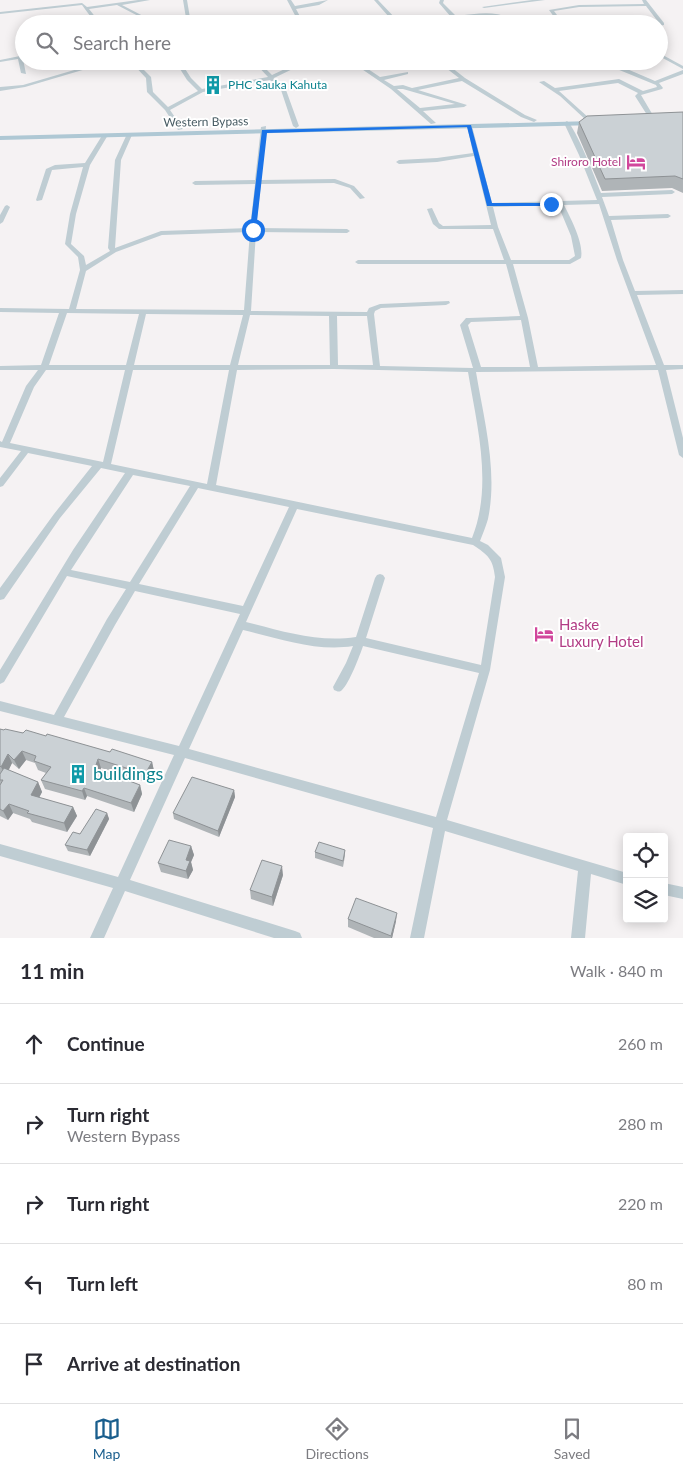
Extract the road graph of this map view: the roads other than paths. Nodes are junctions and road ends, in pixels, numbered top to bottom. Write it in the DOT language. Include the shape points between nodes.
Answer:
graph roads {
  1 [pos="148,0"];
  2 [pos="186,0"];
  3 [pos="289,0"];
  4 [pos="326,0"];
  5 [pos="376,0"];
  6 [pos="442,0"];
  7 [pos="491,0"];
  8 [pos="544,0"];
  9 [pos="124,1"];
  10 [pos="645,2"];
  11 [pos="82,4"];
  12 [pos="118,4"];
  13 [pos="484,7"];
  14 [pos="293,8"];
  15 [pos="0,13"];
  16 [pos="486,14"];
  17 [pos="91,15"];
  18 [pos="138,15"];
  19 [pos="188,15"];
  20 [pos="297,15"];
  21 [pos="390,15"];
  22 [pos="452,15"];
  23 [pos="468,15"];
  24 [pos="493,15"];
  25 [pos="553,15"];
  26 [pos="655,15"];
  27 [pos="15,58"];
  28 [pos="668,59"];
  29 [pos="0,61"];
  30 [pos="683,68"];
  31 [pos="24,70"];
  32 [pos="79,70"];
  33 [pos="141,70"];
  34 [pos="183,70"];
  35 [pos="263,70"];
  36 [pos="287,70"];
  37 [pos="366,70"];
  38 [pos="450,70"];
  39 [pos="623,70"];
  40 [pos="683,72"];
  41 [pos="24,73"];
  42 [pos="406,73"];
  43 [pos="270,78"];
  44 [pos="379,79"];
  45 [pos="464,79"];
  46 [pos="542,82"];
  47 [pos="654,83"];
  48 [pos="393,88"];
  49 [pos="0,89"];
  50 [pos="412,89"];
  51 [pos="555,90"];
  52 [pos="201,91"];
  53 [pos="641,92"];
  54 [pos="167,109"];
  55 [pos="420,110"];
  56 [pos="520,118"];
  57 [pos="587,119"];
  58 [pos="596,119"];
  59 [pos="650,119"];
  60 [pos="606,122"];
  61 [pos="433,123"];
  62 [pos="567,124"];
  63 [pos="296,126"];
  64 [pos="469,126"];
  65 [pos="180,129"];
  66 [pos="264,129"];
  67 [pos="0,134"];
  68 [pos="105,135"];
  69 [pos="129,135"];
  70 [pos="0,138"];
  71 [pos="476,154"];
  72 [pos="399,162"];
  73 [pos="87,165"];
  74 [pos="259,181"];
  75 [pos="195,183"];
  76 [pos="672,192"];
  77 [pos="362,198"];
  78 [pos="599,198"];
  79 [pos="40,200"];
  80 [pos="560,204"];
  81 [pos="489,205"];
  82 [pos="7,207"];
  83 [pos="430,209"];
  84 [pos="668,216"];
  85 [pos="606,218"];
  86 [pos="0,222"];
  87 [pos="495,227"];
  88 [pos="253,230"];
  89 [pos="347,232"];
  90 [pos="114,251"];
  91 [pos="358,262"];
  92 [pos="509,263"];
  93 [pos="83,270"];
  94 [pos="683,292"];
  95 [pos="633,293"];
  96 [pos="446,303"];
  97 [pos="0,310"];
  98 [pos="68,310"];
  99 [pos="143,311"];
  100 [pos="247,313"];
  101 [pos="333,314"];
  102 [pos="370,314"];
  103 [pos="524,318"];
  104 [pos="683,367"];
  105 [pos="0,368"];
  106 [pos="44,368"];
  107 [pos="233,368"];
  108 [pos="334,368"];
  109 [pos="534,368"];
  110 [pos="661,368"];
  111 [pos="128,369"];
  112 [pos="377,370"];
  113 [pos="475,370"];
  114 [pos="681,441"];
  115 [pos="3,445"];
  116 [pos="26,450"];
  117 [pos="683,455"];
  118 [pos="102,466"];
  119 [pos="131,472"];
  120 [pos="0,484"];
  121 [pos="196,484"];
  122 [pos="211,487"];
  123 [pos="295,504"];
  124 [pos="474,542"];
  125 [pos="65,572"];
  126 [pos="380,578"];
  127 [pos="132,586"];
  128 [pos="0,596"];
  129 [pos="246,612"];
  130 [pos="240,625"];
  131 [pos="359,641"];
  132 [pos="484,670"];
  133 [pos="0,679"];
  134 [pos="338,687"];
  135 [pos="0,706"];
  136 [pos="57,720"];
  137 [pos="181,752"];
  138 [pos="440,824"];
  139 [pos="0,850"];
  140 [pos="586,868"];
  141 [pos="623,878"];
  142 [pos="122,884"];
  143 [pos="668,889"];
  144 [pos="683,894"];
  145 [pos="272,935"];
  146 [pos="98,938"];
  147 [pos="295,938"];
  148 [pos="417,938"];
  149 [pos="578,938"];
  1 -- 9 [label="street"];
  2 -- 19 [label="street"];
  3 -- 14 [label="street"];
  4 -- 14 [label="street"];
  5 -- 21 [label="street"];
  6 -- 22 [label="street" via="441,3"];
  7 -- 13 [label="street" via="482,2"];
  8 -- 13 [label="street"];
  9 -- 12 [label="street"];
  10 -- 25 [label="street" via="579,6 552,10"];
  10 -- 26 [label="street"];
  11 -- 12 [label="street"];
  11 -- 15 [label="street"];
  11 -- 17 [label="street"];
  12 -- 18 [label="street"];
  13 -- 16 [label="street"];
  14 -- 20 [label="street"];
  16 -- 23 [label="street"];
  16 -- 24 [label="street"];
  27 -- 29 [label="street"];
  28 -- 30 [label="street"];
  31 -- 41 [label="street"];
  32 -- 49 [label="street"];
  33 -- 54 [label="street" via="149,78 150,92"];
  34 -- 52 [label="street"];
  35 -- 43 [label="street"];
  36 -- 43 [label="street"];
  37 -- 44 [label="street"];
  38 -- 45 [label="street"];
  39 -- 47 [label="street"];
  40 -- 47 [label="street"];
  42 -- 44 [label="street"];
  43 -- 52 [label="street"];
  43 -- 63 [label="street" via="283,90"];
  44 -- 48 [label="street"];
  45 -- 50 [label="street"];
  45 -- 56 [label="street"];
  46 -- 51 [label="street"];
  47 -- 53 [label="street" via="660,88"];
  48 -- 50 [label="street"];
  48 -- 55 [label="street"];
  50 -- 55 [label="street" via="464,104"];
  51 -- 53 [label="street" via="619,80"];
  51 -- 57 [label="street"];
  52 -- 54 [label="street"];
  53 -- 59 [label="street" via="638,96"];
  54 -- 65 [label="street"];
  55 -- 61 [label="street"];
  56 -- 57 [label="main road, Western Bypass"];
  56 -- 61 [label="main road, Western Bypass"];
  57 -- 58 [label="main road, Western Bypass"];
  60 -- 62 [label="main road, Western Bypass"];
  61 -- 63 [label="main road, Western Bypass"];
  62 -- 64 [label="main road, Western Bypass"];
  62 -- 78 [label="street"];
  63 -- 66 [label="main road, Western Bypass"];
  64 -- 66 [label="main road, Western Bypass"];
  64 -- 71 [label="street"];
  65 -- 66 [label="main road, Western Bypass"];
  65 -- 67 [label="main road, Western Bypass"];
  66 -- 69 [label="main road, Western Bypass"];
  66 -- 74 [label="street"];
  68 -- 69 [label="main road, Western Bypass"];
  68 -- 70 [label="main road, Western Bypass"];
  68 -- 73 [label="street"];
  69 -- 90 [label="street" via="118,160 111,248"];
  71 -- 72 [label="street"];
  71 -- 81 [label="street"];
  73 -- 79 [label="street" via="49,169"];
  73 -- 93 [label="street" via="68,244 81,256"];
  74 -- 75 [label="street"];
  74 -- 77 [label="street" via="335,181 352,187"];
  74 -- 88 [label="street"];
  76 -- 78 [label="street"];
  78 -- 80 [label="street"];
  78 -- 85 [label="street"];
  80 -- 81 [label="street"];
  80 -- 92 [label="street" via="576,239 579,257 570,262"];
  81 -- 87 [label="street"];
  82 -- 86 [label="street"];
  83 -- 87 [label="street" via="441,228"];
  84 -- 85 [label="street"];
  85 -- 95 [label="street"];
  87 -- 92 [label="street"];
  88 -- 89 [label="street"];
  88 -- 90 [label="street" via="161,233"];
  88 -- 100 [label="street"];
  90 -- 93 [label="street"];
  91 -- 92 [label="street"];
  92 -- 103 [label="street"];
  93 -- 98 [label="street"];
  94 -- 95 [label="street"];
  95 -- 110 [label="street"];
  96 -- 102 [label="street" via="380,306"];
  97 -- 98 [label="street"];
  98 -- 99 [label="street"];
  98 -- 106 [label="street"];
  99 -- 100 [label="street"];
  99 -- 111 [label="street"];
  100 -- 101 [label="street"];
  100 -- 107 [label="street"];
  101 -- 102 [label="street"];
  101 -- 108 [label="street"];
  102 -- 112 [label="street"];
  103 -- 109 [label="street"];
  103 -- 113 [label="street" via="466,322 464,325"];
  104 -- 110 [label="street"];
  105 -- 106 [label="street"];
  106 -- 111 [label="street"];
  106 -- 115 [label="street" via="30,386"];
  107 -- 108 [label="street"];
  107 -- 111 [label="street"];
  107 -- 122 [label="street"];
  108 -- 112 [label="street"];
  109 -- 110 [label="street"];
  109 -- 113 [label="street"];
  110 -- 114 [label="street"];
  111 -- 118 [label="street"];
  112 -- 113 [label="street"];
  113 -- 124 [label="street" via="486,494 483,519"];
  114 -- 117 [label="street"];
  115 -- 116 [label="street"];
  116 -- 118 [label="street"];
  116 -- 120 [label="street"];
  118 -- 119 [label="street"];
  118 -- 128 [label="street" via="57,516"];
  119 -- 121 [label="street"];
  119 -- 125 [label="street"];
  121 -- 122 [label="street"];
  121 -- 127 [label="street"];
  122 -- 123 [label="street"];
  123 -- 124 [label="street"];
  123 -- 129 [label="street"];
  124 -- 132 [label="street" via="491,552 500,568"];
  125 -- 127 [label="street"];
  125 -- 133 [label="street"];
  126 -- 131 [label="street"];
  127 -- 129 [label="street"];
  127 -- 136 [label="street"];
  129 -- 130 [label="street"];
  130 -- 131 [label="street" via="327,644 344,645"];
  130 -- 137 [label="street"];
  131 -- 132 [label="street"];
  131 -- 134 [label="street"];
  132 -- 138 [label="street"];
  135 -- 136 [label="street"];
  136 -- 137 [label="street"];
  137 -- 138 [label="street"];
  137 -- 142 [label="street"];
  138 -- 140 [label="street"];
  138 -- 148 [label="street"];
  139 -- 142 [label="street"];
  140 -- 141 [label="street"];
  140 -- 149 [label="street"];
  142 -- 145 [label="street"];
  142 -- 146 [label="street"];
  143 -- 144 [label="street"];
  145 -- 147 [label="street"];
}
